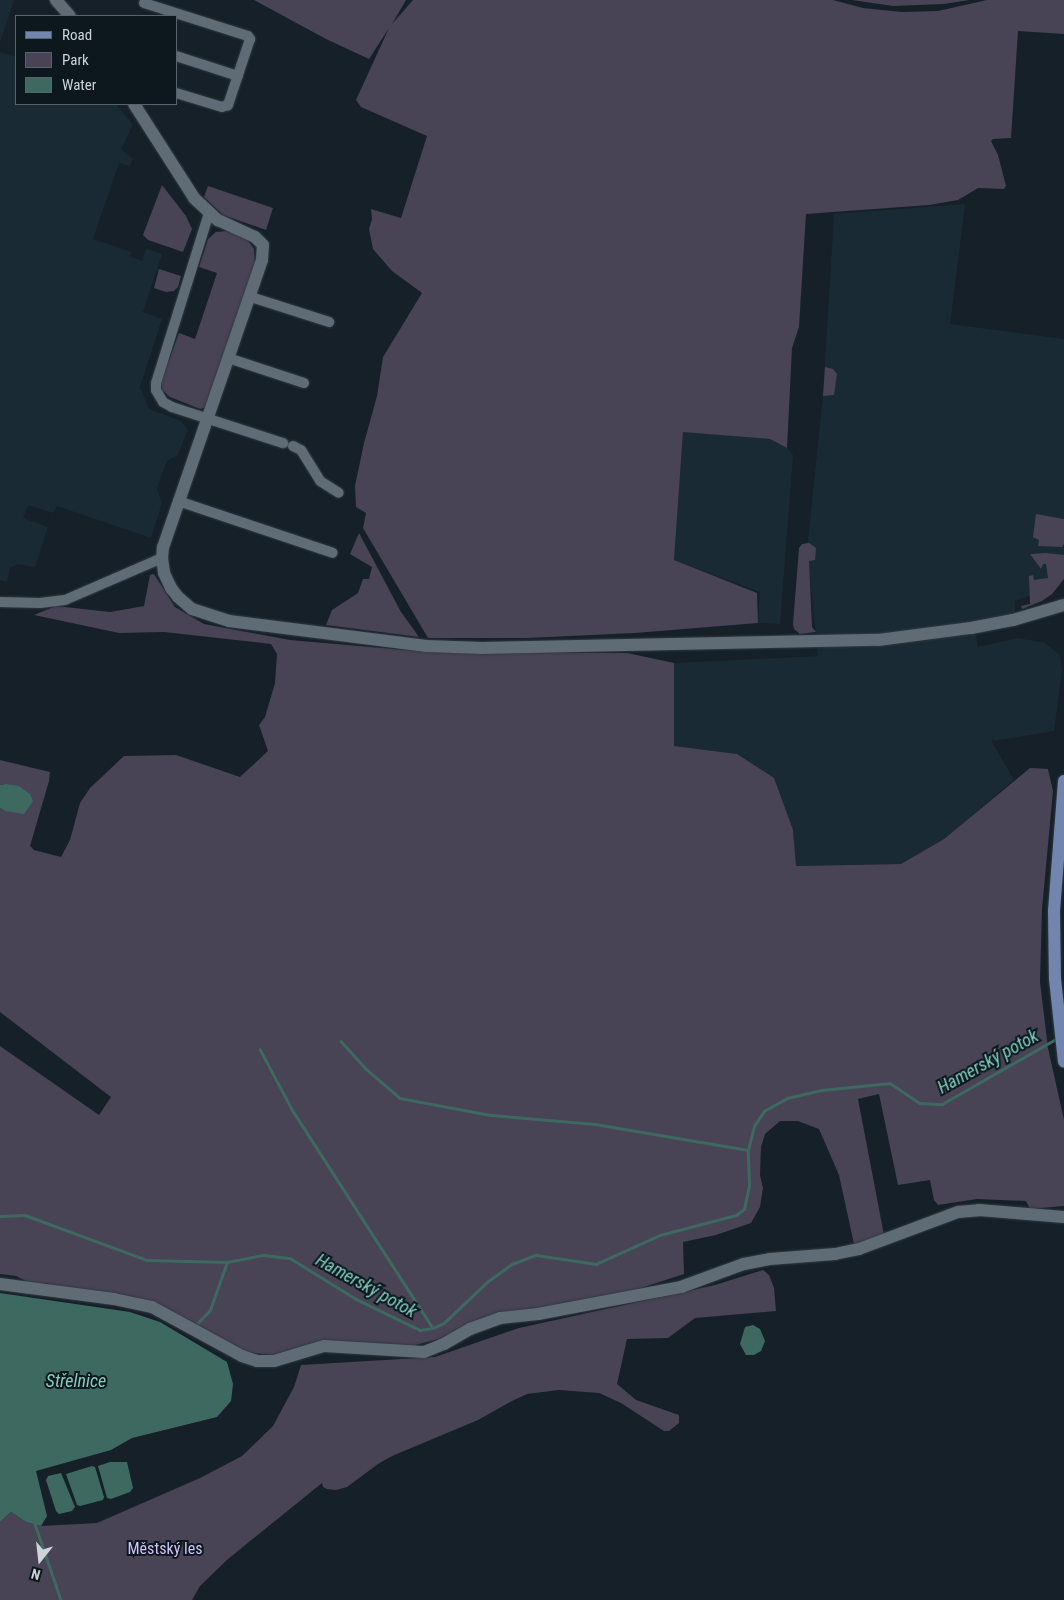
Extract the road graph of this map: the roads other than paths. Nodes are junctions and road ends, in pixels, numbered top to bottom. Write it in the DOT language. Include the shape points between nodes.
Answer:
graph roads {
  1 [pos="56,0"];
  2 [pos="144,3"];
  3 [pos="69,15"];
  4 [pos="178,57"];
  5 [pos="238,76"];
  6 [pos="178,94"];
  7 [pos="135,105"];
  8 [pos="209,214"];
  9 [pos="254,298"];
  10 [pos="329,322"];
  11 [pos="228,358"];
  12 [pos="304,383"];
  13 [pos="207,418"];
  14 [pos="339,493"];
  15 [pos="178,501"];
  16 [pos="333,553"];
  17 [pos="162,558"];
  18 [pos="0,602"];
  19 [pos="1064,605"];
  20 [pos="1064,781"];
  21 [pos="1064,1061"];
  22 [pos="1064,1217"];
  23 [pos="0,1284"];
  1 -- 3 [label="street"];
  2 -- 5 [label="street" via="248,36 250,39"];
  4 -- 5 [label="street"];
  5 -- 6 [label="street" via="228,106"];
  7 -- 8 [label="street" via="194,198"];
  8 -- 11 [label="street" via="255,237 262,245 262,260"];
  8 -- 13 [label="street" via="156,383 163,402"];
  9 -- 10 [label="street"];
  11 -- 12 [label="street"];
  11 -- 13 [label="street"];
  13 -- 14 [label="street" via="300,450 320,481"];
  13 -- 15 [label="street"];
  15 -- 16 [label="street"];
  15 -- 17 [label="street" via="162,547"];
  17 -- 18 [label="street" via="65,600"];
  17 -- 19 [label="street" via="164,573 178,598 204,614 229,621 426,646 482,648 878,640 971,628"];
  20 -- 21 [label="main road" via="1054,911 1058,1017"];
  22 -- 23 [label="street" via="979,1210 958,1212 859,1249 744,1264 682,1287 500,1318 424,1352 324,1346 274,1361 257,1361 152,1307"];
}
